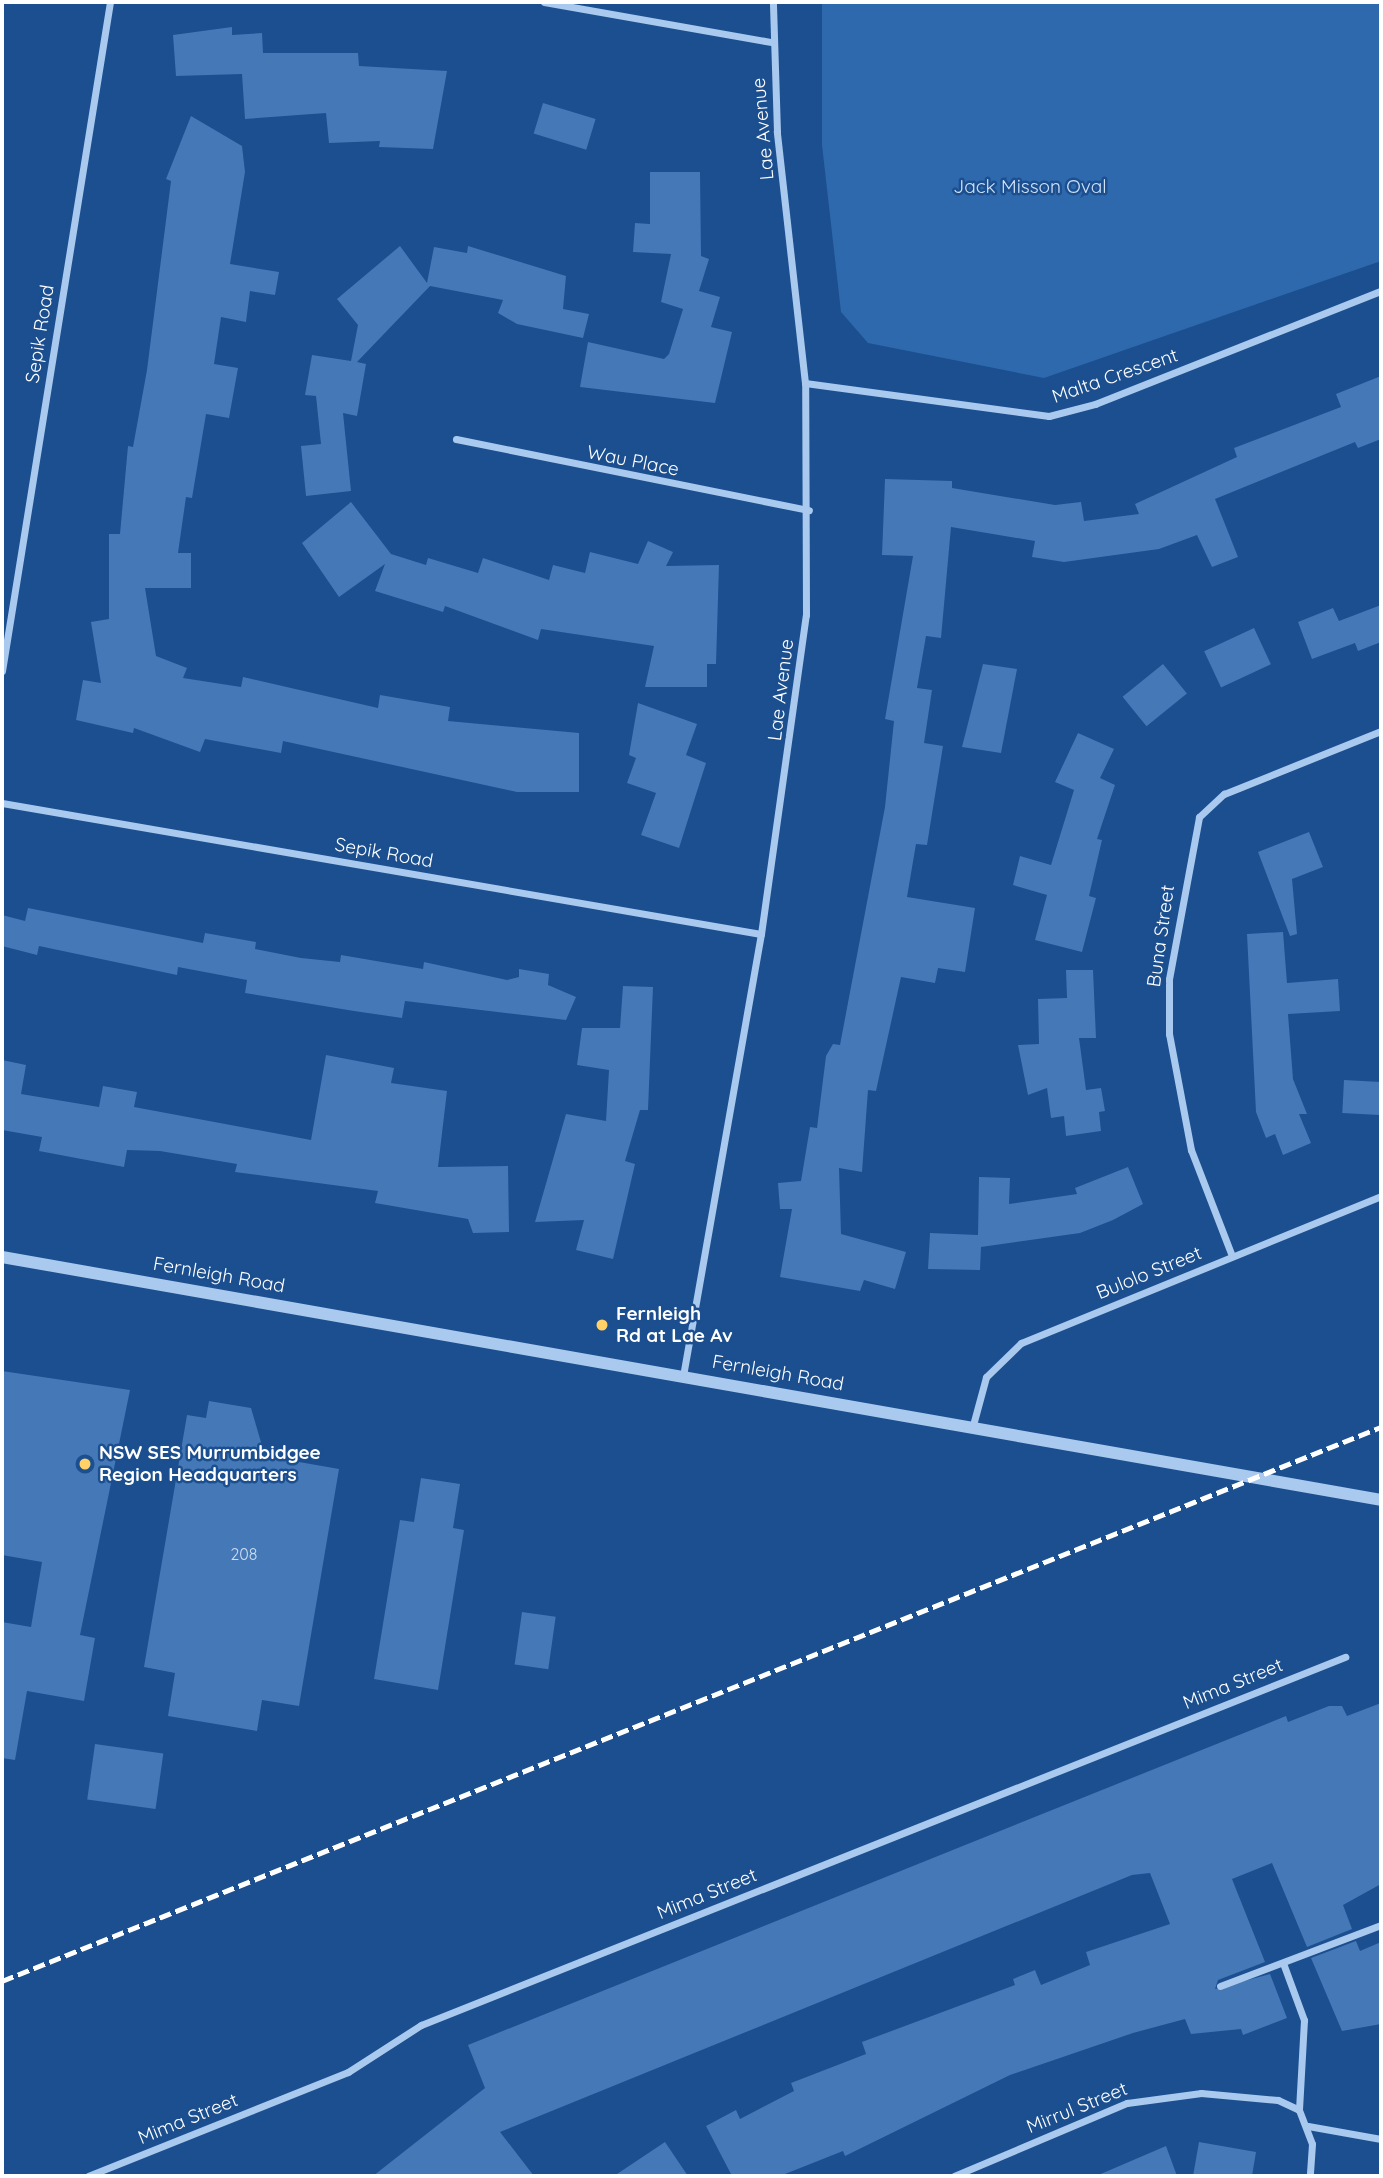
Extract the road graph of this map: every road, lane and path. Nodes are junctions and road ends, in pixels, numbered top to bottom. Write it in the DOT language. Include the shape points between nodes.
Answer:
graph roads {
  1 [pos="110,2"];
  2 [pos="544,2"];
  3 [pos="773,2"];
  4 [pos="772,42"];
  5 [pos="1381,291"];
  6 [pos="805,383"];
  7 [pos="456,439"];
  8 [pos="809,510"];
  9 [pos="2,671"];
  10 [pos="1381,731"];
  11 [pos="2,803"];
  12 [pos="761,934"];
  13 [pos="1381,1196"];
  14 [pos="1232,1256"];
  15 [pos="2,1257"];
  16 [pos="683,1376"];
  17 [pos="973,1425"];
  18 [pos="1381,1500"];
  19 [pos="1345,1657"];
  20 [pos="1381,1924"];
  21 [pos="1283,1963"];
  22 [pos="1220,1986"];
  23 [pos="1299,2110"];
  24 [pos="1308,2126"];
  25 [pos="1381,2139"];
  26 [pos="88,2176"];
  27 [pos="954,2176"];
  28 [pos="1310,2176"];
  1 -- 9 [label="street, Sepik Road"];
  2 -- 4 [label="street"];
  3 -- 4 [label="street, Lae Avenue"];
  4 -- 6 [label="street, Lae Avenue"];
  5 -- 6 [label="street, Malta Crescent" via="1095,404 1049,416"];
  6 -- 8 [label="street, Lae Avenue"];
  7 -- 8 [label="street, Wau Place"];
  8 -- 12 [label="street, Lae Avenue" via="806,615"];
  10 -- 14 [label="street, Buna Street" via="1224,794 1199,817 1169,979 1169,1034 1191,1150"];
  11 -- 12 [label="street, Sepik Road"];
  12 -- 16 [label="street, Lae Avenue"];
  13 -- 14 [label="street, Bulolo Street"];
  14 -- 17 [label="street, Bulolo Street" via="1004,1353 986,1377"];
  15 -- 16 [label="street, Fernleigh Road"];
  16 -- 17 [label="street, Fernleigh Road"];
  17 -- 18 [label="street, Fernleigh Road"];
  19 -- 26 [label="street, Mima Street" via="421,2025 348,2073"];
  20 -- 21 [label="street"];
  21 -- 22 [label="street"];
  21 -- 23 [label="street" via="1304,2020"];
  23 -- 24 [label="street"];
  23 -- 27 [label="street, Mirrul Street" via="1246,2095 1167,2094 1127,2103"];
  24 -- 25 [label="street"];
  24 -- 28 [label="street"];
}
